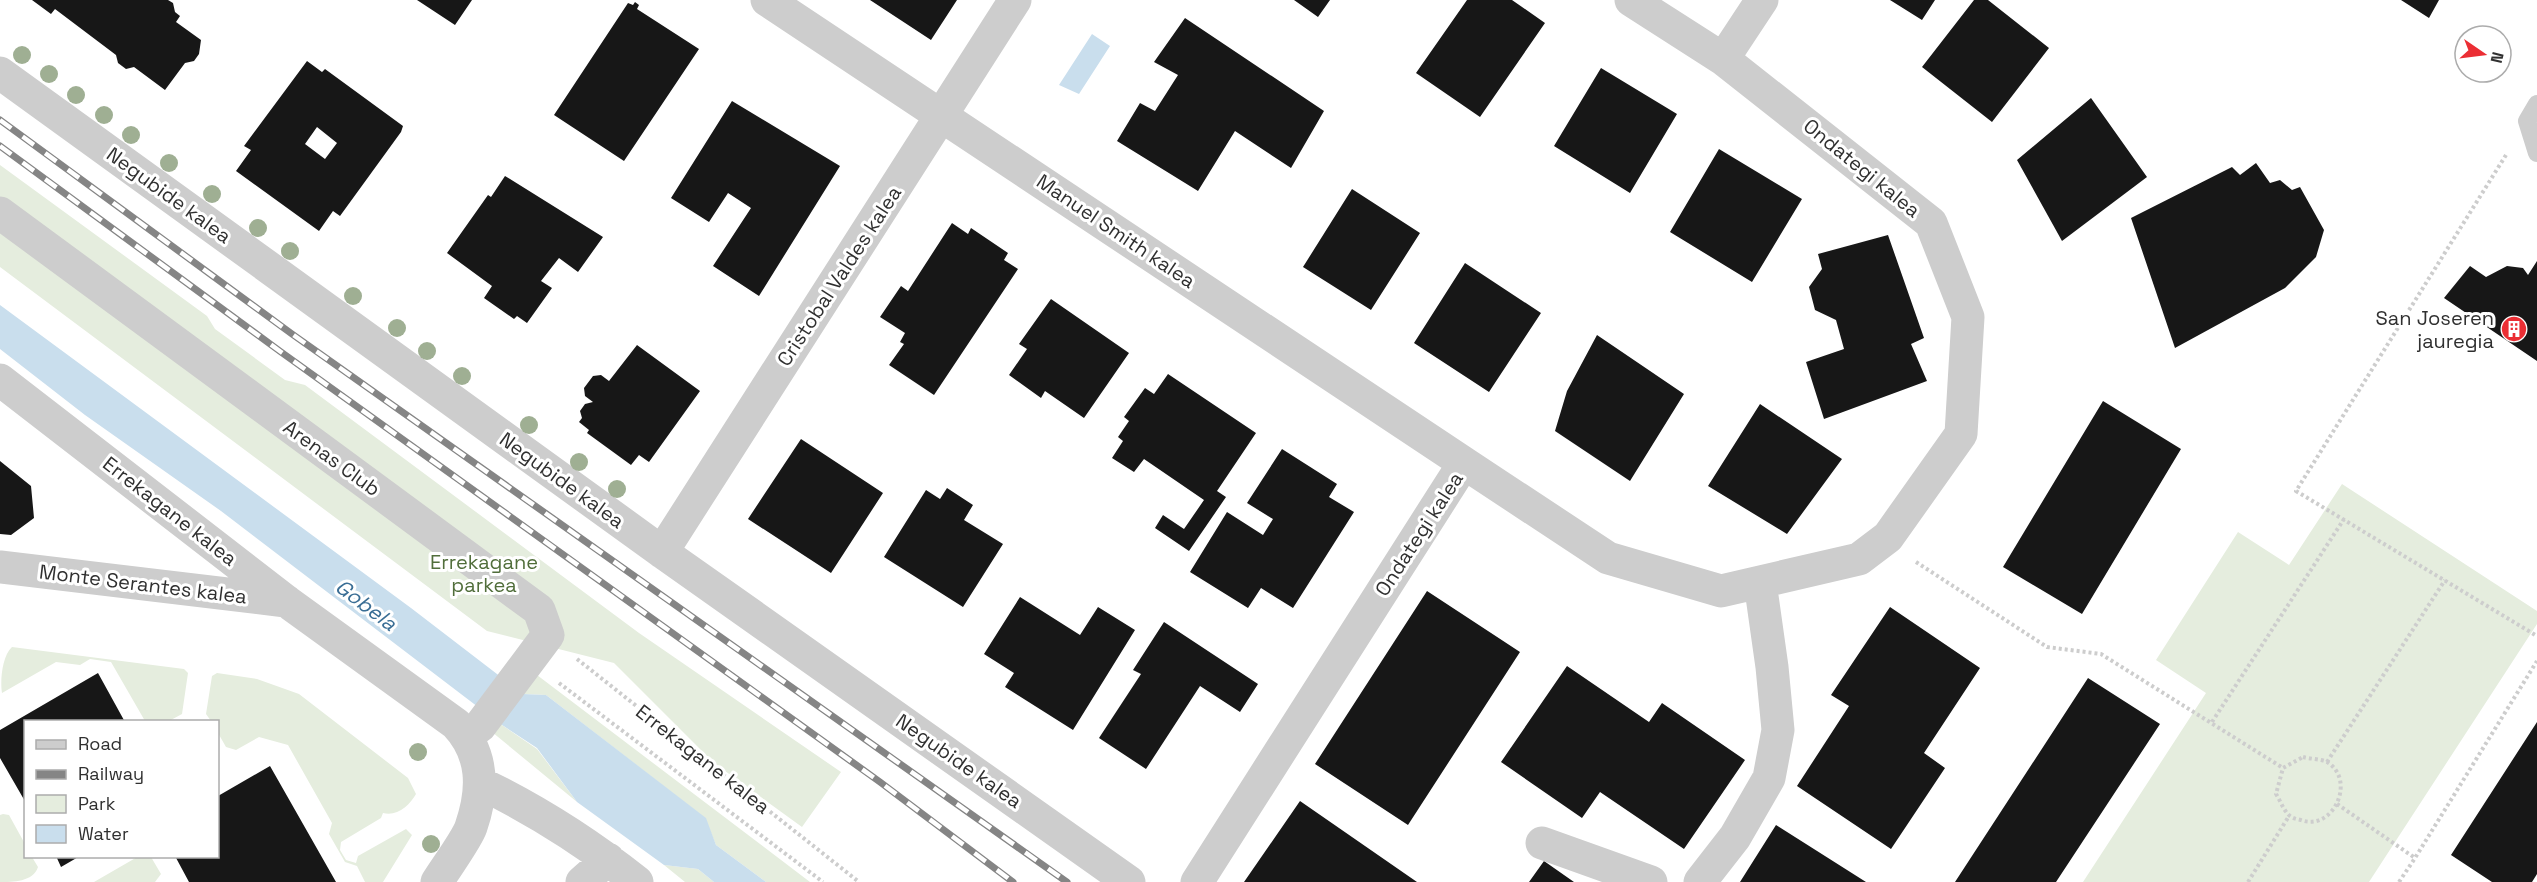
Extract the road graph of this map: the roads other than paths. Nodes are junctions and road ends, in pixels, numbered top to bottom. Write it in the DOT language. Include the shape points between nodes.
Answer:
graph roads {
  1 [pos="767,0"];
  2 [pos="1016,0"];
  3 [pos="1630,0"];
  4 [pos="1762,0"];
  5 [pos="1723,59"];
  6 [pos="0,73"];
  7 [pos="2537,104"];
  8 [pos="943,116"];
  9 [pos="2537,153"];
  10 [pos="0,213"];
  11 [pos="0,380"];
  12 [pos="1464,463"];
  13 [pos="662,552"];
  14 [pos="0,567"];
  15 [pos="1760,582"];
  16 [pos="286,601"];
  17 [pos="476,750"];
  18 [pos="1542,843"];
  19 [pos="608,859"];
  20 [pos="437,882"];
  21 [pos="582,882"];
  22 [pos="637,882"];
  23 [pos="1129,882"];
  24 [pos="1197,882"];
  25 [pos="1651,882"];
  26 [pos="1701,882"];
  1 -- 8 [label="street, Manuel Smith kalea"];
  2 -- 8 [label="street, Cristobal Valdes kalea"];
  3 -- 5 [label="street, Ondategi kalea"];
  4 -- 5 [label="street"];
  5 -- 15 [label="street, Ondategi kalea" via="1930,223 1968,317 1961,434 1884,541 1859,559"];
  6 -- 13 [label="street, Negubide kalea"];
  7 -- 9 [label="lane" via="2527,121"];
  8 -- 12 [label="street, Manuel Smith kalea"];
  8 -- 13 [label="street, Cristobal Valdes kalea"];
  10 -- 17 [label="street, Arenas Club" via="539,610 548,635"];
  11 -- 16 [label="street, Errekagane kalea"];
  12 -- 15 [label="street, Ondategi kalea" via="1608,558 1721,591"];
  12 -- 24 [label="street, Ondategi kalea"];
  13 -- 23 [label="street, Negubide kalea"];
  14 -- 16 [label="street, Monte Serantes kalea"];
  15 -- 26 [label="street" via="1778,730 1769,778 1735,837"];
  16 -- 17 [label="street, Errekagane kalea" via="456,724"];
  17 -- 19 [label="street, Errekagane kalea" via="508,796"];
  17 -- 20 [label="street" via="471,829"];
  18 -- 25 [label="street"];
  19 -- 21 [label="street"];
  19 -- 22 [label="street, Errekagane kalea"];
}
